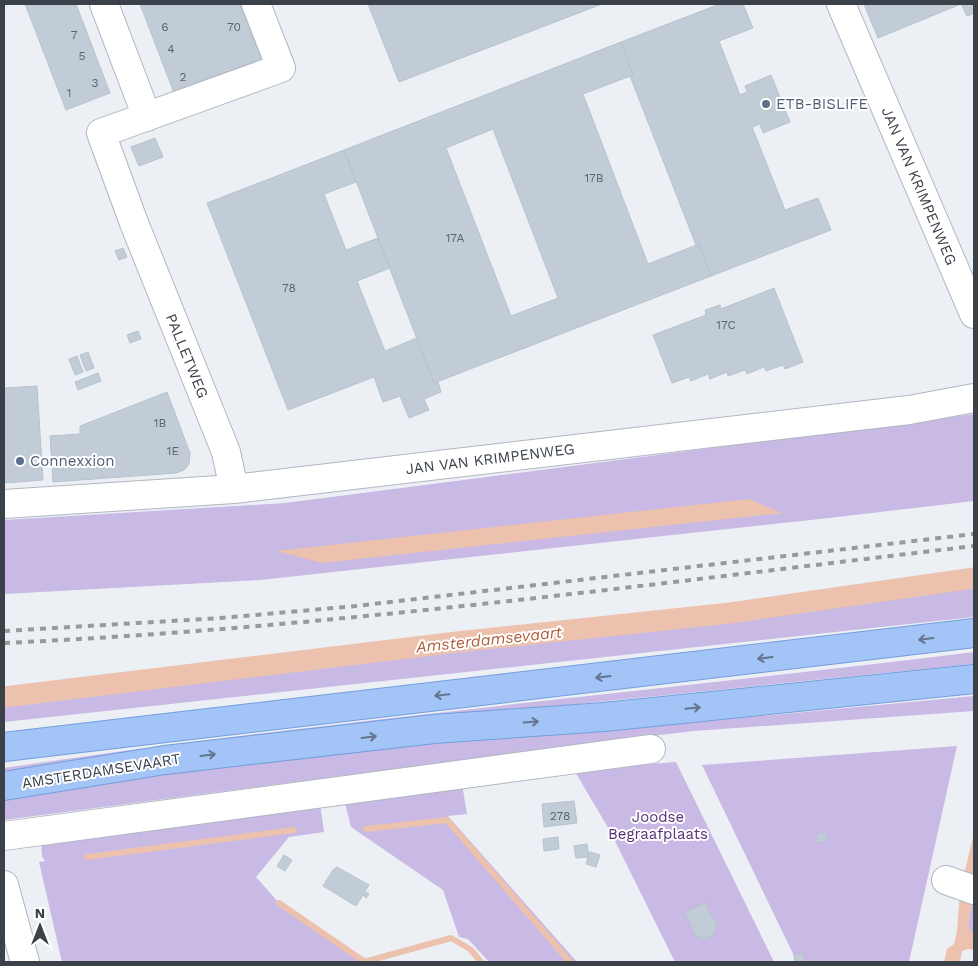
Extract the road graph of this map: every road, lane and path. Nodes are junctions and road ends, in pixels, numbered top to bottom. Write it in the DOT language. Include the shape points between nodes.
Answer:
graph roads {
  1 [pos="104,4"];
  2 [pos="256,4"];
  3 [pos="841,4"];
  4 [pos="147,116"];
  5 [pos="974,314"];
  6 [pos="974,398"];
  7 [pos="234,490"];
  8 [pos="4,504"];
  9 [pos="974,633"];
  10 [pos="974,679"];
  11 [pos="4,747"];
  12 [pos="651,749"];
  13 [pos="4,786"];
  14 [pos="4,836"];
  15 [pos="4,885"];
  16 [pos="25,962"];
  1 -- 4 [label="street"];
  2 -- 4 [label="street" via="281,68"];
  3 -- 5 [label="street, JAN VAN KRIMPENWEG"];
  4 -- 7 [label="street, PALLETWEG" via="101,133 226,452"];
  6 -- 7 [label="street, JAN VAN KRIMPENWEG" via="909,410"];
  7 -- 8 [label="street, JAN VAN KRIMPENWEG"];
  9 -- 11 [label="main road, one-way"];
  13 -- 10 [label="main road, AMSTERDAMSEVAART, one-way" via="165,760 434,729 604,717"];
  12 -- 14 [label="street"];
  15 -- 16 [label="street"];
}
